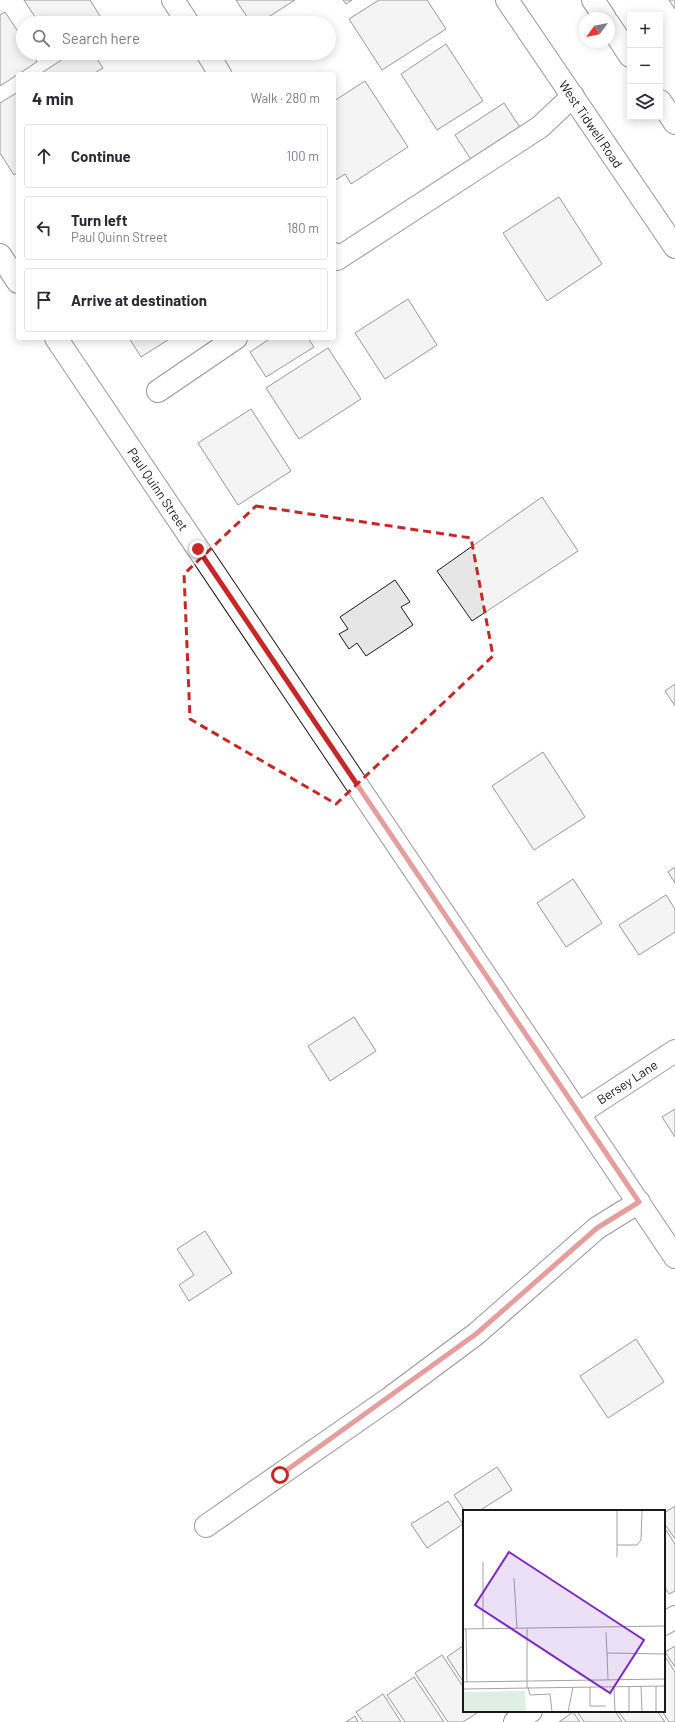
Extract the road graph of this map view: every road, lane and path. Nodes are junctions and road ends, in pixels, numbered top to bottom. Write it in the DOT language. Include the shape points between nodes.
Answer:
graph roads {
  1 [pos="173,0"];
  2 [pos="507,0"];
  3 [pos="183,16"];
  4 [pos="615,33"];
  5 [pos="627,51"];
  6 [pos="211,60"];
  7 [pos="219,72"];
  8 [pos="573,96"];
  9 [pos="663,106"];
  10 [pos="675,124"];
  11 [pos="675,247"];
  12 [pos="0,255"];
  13 [pos="336,257"];
  14 [pos="16,279"];
  15 [pos="57,340"];
  16 [pos="233,340"];
  17 [pos="158,390"];
  18 [pos="675,1052"];
  19 [pos="580,1113"];
  20 [pos="639,1202"];
  21 [pos="675,1257"];
  22 [pos="206,1526"];
  23 [pos="675,1617"];
  24 [pos="665,1623"];
  25 [pos="529,1712"];
  26 [pos="514,1722"];
  1 -- 3 [label="street"];
  2 -- 8 [label="street, West Tidwell Road"];
  4 -- 5 [label="street"];
  6 -- 7 [label="street"];
  8 -- 11 [label="street, West Tidwell Road"];
  8 -- 13 [label="street" via="540,127"];
  9 -- 10 [label="street"];
  12 -- 14 [label="street"];
  15 -- 19 [label="street, Paul Quinn Street"];
  16 -- 17 [label="street"];
  18 -- 19 [label="street, Bersey Lane"];
  19 -- 20 [label="street, Paul Quinn Street"];
  20 -- 21 [label="street, Paul Quinn Street"];
  20 -- 22 [label="street" via="597,1228 476,1334"];
  23 -- 24 [label="street"];
  25 -- 26 [label="street"];
}
